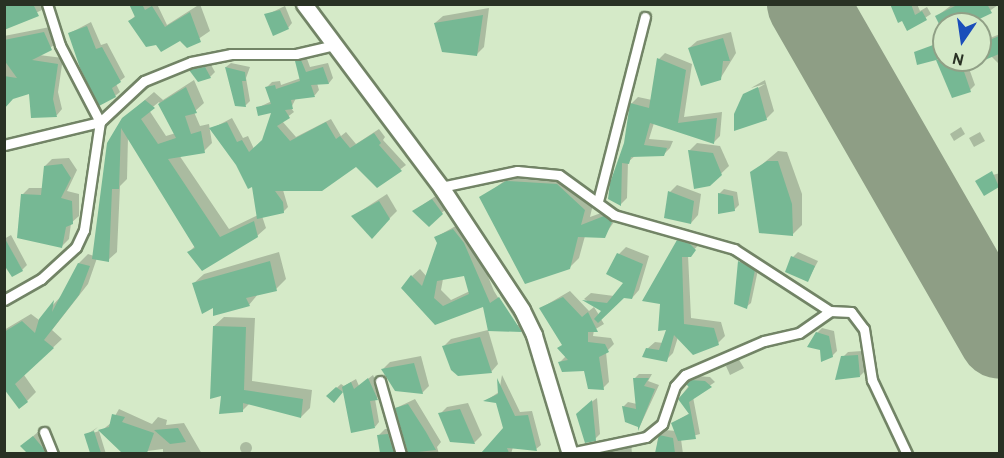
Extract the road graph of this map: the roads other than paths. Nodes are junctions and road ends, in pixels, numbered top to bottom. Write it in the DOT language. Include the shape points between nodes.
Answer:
graph roads {
  1 [pos="47,4"];
  2 [pos="304,4"];
  3 [pos="645,17"];
  4 [pos="334,45"];
  5 [pos="100,122"];
  6 [pos="4,145"];
  7 [pos="441,187"];
  8 [pos="598,201"];
  9 [pos="4,300"];
  10 [pos="830,311"];
  11 [pos="380,381"];
  12 [pos="44,432"];
  13 [pos="53,453"];
  14 [pos="401,453"];
  15 [pos="570,453"];
  16 [pos="907,453"];
  1 -- 5 [label="street" via="60,45"];
  2 -- 4 [label="main road"];
  3 -- 8 [label="street"];
  4 -- 5 [label="street" via="296,54 231,54 191,62 144,81"];
  4 -- 7 [label="main road"];
  5 -- 6 [label="street"];
  5 -- 9 [label="street" via="84,230 76,247 41,279"];
  7 -- 8 [label="street" via="506,173 541,172 559,175"];
  7 -- 15 [label="main road" via="530,327"];
  8 -- 10 [label="street" via="614,215 734,249"];
  10 -- 15 [label="street" via="799,333 764,341 685,375 675,386 662,424 646,437"];
  10 -- 16 [label="street" via="851,312 858,317 864,329 872,380"];
  11 -- 14 [label="street"];
  12 -- 13 [label="street"];
}
